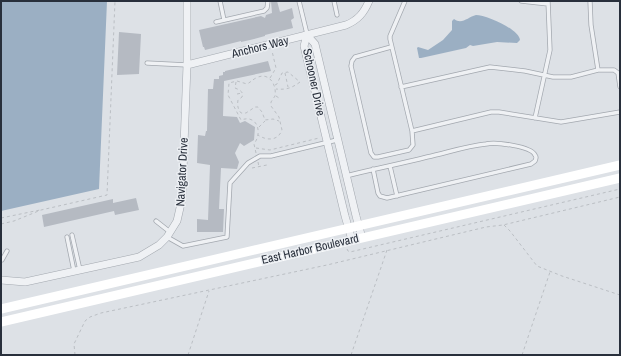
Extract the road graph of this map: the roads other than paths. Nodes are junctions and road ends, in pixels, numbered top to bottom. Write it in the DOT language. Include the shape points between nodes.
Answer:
graph roads {
  1 [pos="187,1"];
  2 [pos="220,1"];
  3 [pos="268,1"];
  4 [pos="299,1"];
  5 [pos="334,1"];
  6 [pos="369,1"];
  7 [pos="406,1"];
  8 [pos="521,1"];
  9 [pos="590,1"];
  10 [pos="548,2"];
  11 [pos="337,15"];
  12 [pos="224,20"];
  13 [pos="216,22"];
  14 [pos="307,36"];
  15 [pos="391,47"];
  16 [pos="147,64"];
  17 [pos="187,65"];
  18 [pos="598,70"];
  19 [pos="619,73"];
  20 [pos="544,75"];
  21 [pos="401,87"];
  22 [pos="620,87"];
  23 [pos="620,112"];
  24 [pos="535,118"];
  25 [pos="412,131"];
  26 [pos="338,140"];
  27 [pos="327,143"];
  28 [pos="620,165"];
  29 [pos="390,166"];
  30 [pos="373,169"];
  31 [pos="346,176"];
  32 [pos="620,178"];
  33 [pos="397,196"];
  34 [pos="156,221"];
  35 [pos="359,226"];
  36 [pos="349,228"];
  37 [pos="72,235"];
  38 [pos="168,235"];
  39 [pos="67,237"];
  40 [pos="362,238"];
  41 [pos="352,240"];
  42 [pos="7,251"];
  43 [pos="2,260"];
  44 [pos="77,271"];
  45 [pos="2,280"];
  46 [pos="1,309"];
  47 [pos="1,322"];
  1 -- 17 [label="street, Navigator Drive"];
  2 -- 12 [label="lane"];
  3 -- 12 [label="lane" via="264,11"];
  4 -- 14 [label="lane"];
  5 -- 11 [label="lane"];
  6 -- 14 [label="street, Anchors Way" via="363,13 352,23"];
  7 -- 15 [label="lane" via="390,36"];
  8 -- 10 [label="lane"];
  9 -- 18 [label="lane"];
  10 -- 20 [label="lane" via="550,50"];
  12 -- 13 [label="lane"];
  14 -- 17 [label="street, Anchors Way"];
  14 -- 26 [label="street, Schooner Drive" via="315,44"];
  14 -- 27 [label="street, Schooner Drive" via="304,46"];
  15 -- 21 [label="lane"];
  15 -- 25 [label="lane" via="355,57 351,66 371,153 378,157 409,150 413,145"];
  16 -- 17 [label="lane"];
  17 -- 38 [label="street, Navigator Drive" via="182,199 179,214"];
  18 -- 19 [label="lane" via="614,70"];
  18 -- 20 [label="lane" via="571,76"];
  19 -- 22 [label="lane"];
  20 -- 21 [label="lane" via="490,67"];
  20 -- 24 [label="lane"];
  21 -- 25 [label="lane"];
  23 -- 24 [label="lane" via="570,122"];
  24 -- 25 [label="lane" via="491,112"];
  26 -- 27 [label="lane"];
  26 -- 31 [label="street, Schooner Drive"];
  27 -- 36 [label="street, Schooner Drive"];
  27 -- 38 [label="lane" via="271,156 260,156 248,163 230,183 227,237 183,246"];
  28 -- 35 [label="main road, East Harbor Boulevard"];
  29 -- 30 [label="lane"];
  29 -- 33 [label="lane"];
  29 -- 33 [label="lane" via="488,143 530,149 536,155 535,161 531,164"];
  30 -- 31 [label="lane"];
  30 -- 33 [label="lane" via="380,196"];
  31 -- 35 [label="street, Schooner Drive"];
  32 -- 40 [label="main road, East Harbor Boulevard"];
  34 -- 38 [label="lane"];
  35 -- 36 [label="main road, East Harbor Boulevard"];
  35 -- 40 [label="street, Schooner Drive"];
  36 -- 41 [label="street, Schooner Drive"];
  36 -- 46 [label="main road, East Harbor Boulevard"];
  37 -- 44 [label="lane"];
  38 -- 44 [label="street, Navigator Drive" via="159,245 139,256"];
  39 -- 44 [label="lane"];
  40 -- 41 [label="main road, East Harbor Boulevard"];
  41 -- 47 [label="main road, East Harbor Boulevard"];
  42 -- 43 [label="lane"];
  44 -- 45 [label="street, Navigator Drive" via="25,282"];
}
